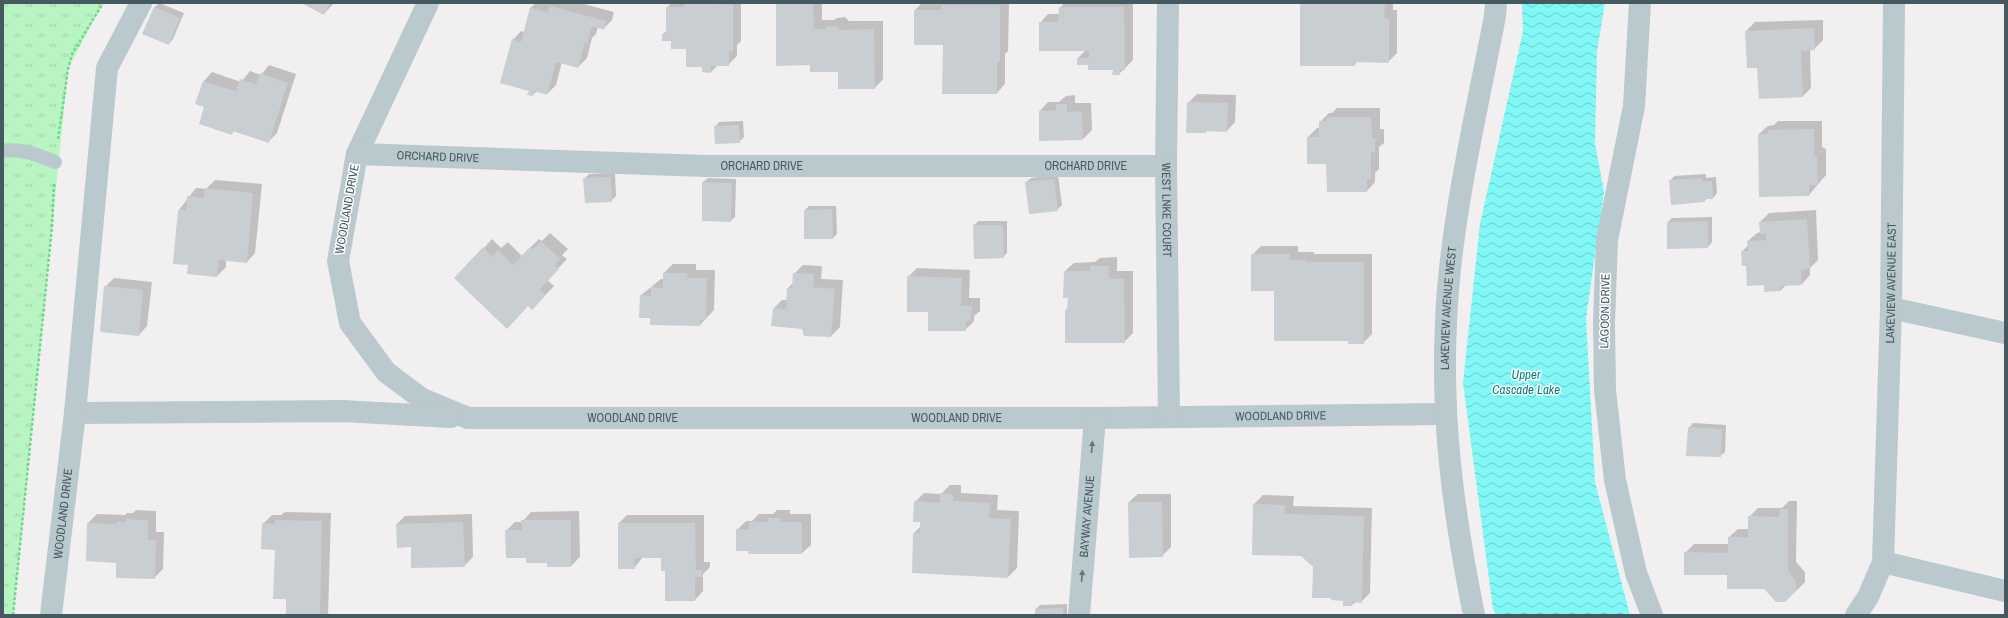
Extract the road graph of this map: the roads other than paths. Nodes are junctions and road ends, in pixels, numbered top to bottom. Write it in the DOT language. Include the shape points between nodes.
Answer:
graph roads {
  1 [pos="141,3"];
  2 [pos="428,3"];
  3 [pos="1168,3"];
  4 [pos="1496,3"];
  5 [pos="1640,3"];
  6 [pos="1894,3"];
  7 [pos="3,150"];
  8 [pos="357,154"];
  9 [pos="55,162"];
  10 [pos="1166,166"];
  11 [pos="1891,308"];
  12 [pos="2005,334"];
  13 [pos="76,412"];
  14 [pos="1445,414"];
  15 [pos="1169,417"];
  16 [pos="468,418"];
  17 [pos="1095,418"];
  18 [pos="1883,562"];
  19 [pos="2005,591"];
  20 [pos="51,615"];
  21 [pos="1079,615"];
  22 [pos="1474,615"];
  23 [pos="1652,615"];
  24 [pos="1856,615"];
  1 -- 13 [label="street, WOODLAND DRIVE" via="107,68"];
  2 -- 8 [label="street, WOODLAND DRIVE"];
  3 -- 10 [label="street, WEST LNKE COURT"];
  4 -- 14 [label="street, LAKEVIEW AVENUE WEST" via="1456,220 1446,321"];
  5 -- 23 [label="street, LAGOON DRIVE" via="1634,106 1607,240 1605,390 1615,480 1636,572"];
  6 -- 11 [label="street, LAKEVIEW AVENUE EAST"];
  7 -- 9 [label="lane" via="28,152"];
  8 -- 10 [label="street, ORCHARD DRIVE" via="706,166"];
  8 -- 16 [label="street, WOODLAND DRIVE" via="338,261 350,323 386,372 422,399"];
  10 -- 15 [label="street, WEST LNKE COURT"];
  11 -- 12 [label="street"];
  11 -- 18 [label="street, LAKEVIEW AVENUE EAST"];
  13 -- 16 [label="street, WOODLAND DRIVE" via="342,411"];
  13 -- 20 [label="street, WOODLAND DRIVE"];
  14 -- 15 [label="street, WOODLAND DRIVE"];
  14 -- 22 [label="street, LAKEVIEW AVENUE WEST" via="1454,506"];
  15 -- 17 [label="street, WOODLAND DRIVE"];
  16 -- 17 [label="street, WOODLAND DRIVE"];
  21 -- 17 [label="street, BAYWAY AVENUE, one-way"];
  18 -- 19 [label="street"];
  18 -- 24 [label="street" via="1868,598"];
}
